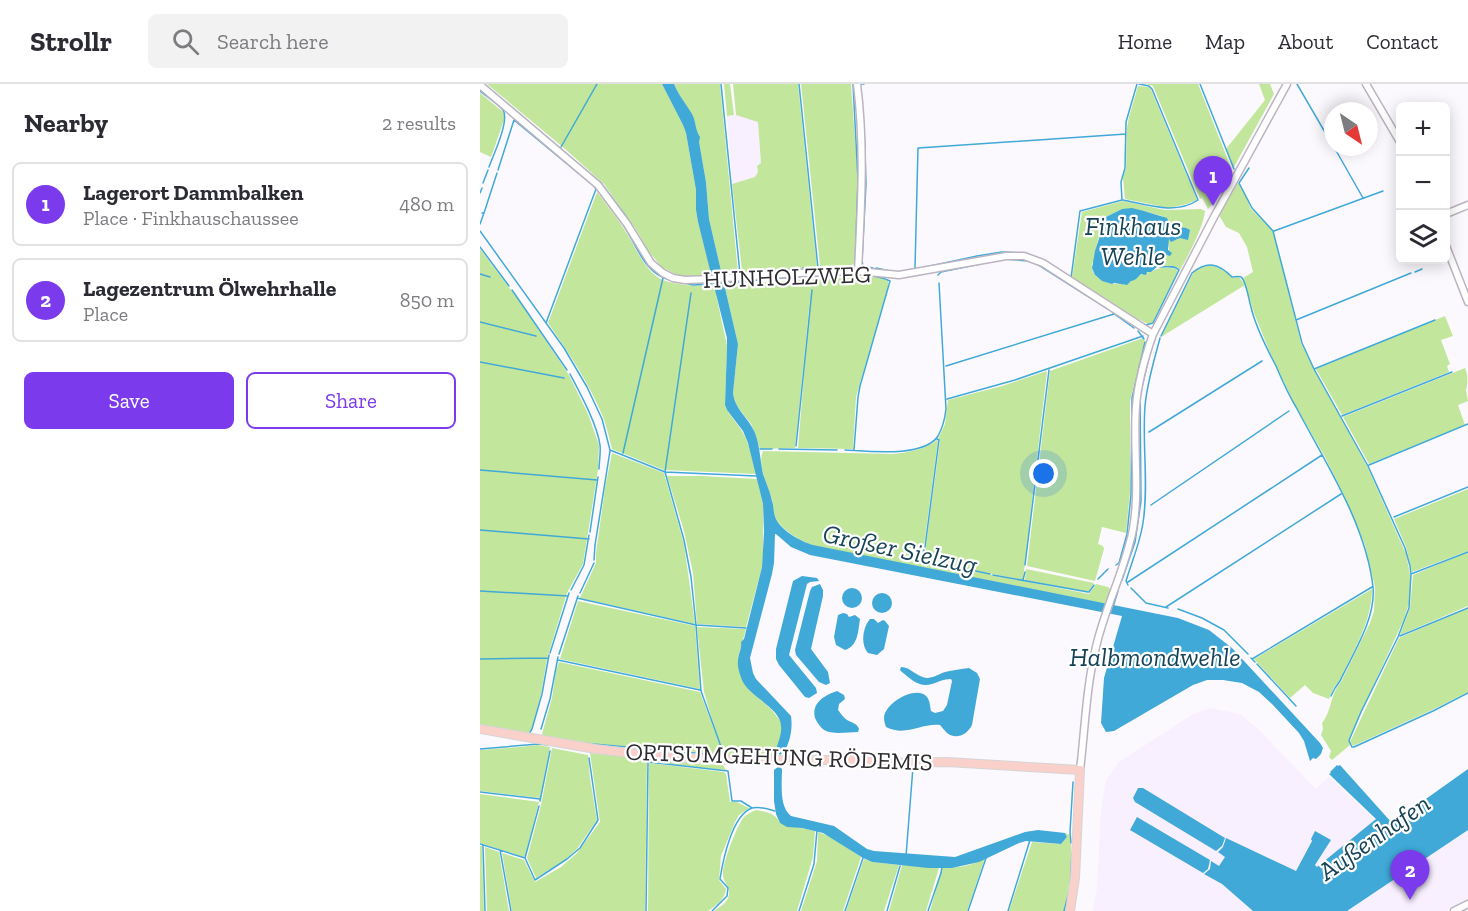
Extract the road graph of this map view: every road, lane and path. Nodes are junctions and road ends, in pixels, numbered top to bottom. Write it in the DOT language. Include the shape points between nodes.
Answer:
graph roads {
  1 [pos="857,84"];
  2 [pos="1287,84"];
  3 [pos="1366,84"];
  4 [pos="480,85"];
  5 [pos="1396,134"];
  6 [pos="1468,205"];
  7 [pos="1450,212"];
  8 [pos="1450,256"];
  9 [pos="858,271"];
  10 [pos="1468,302"];
  11 [pos="1153,334"];
  12 [pos="480,729"];
  13 [pos="1080,770"];
  14 [pos="1468,904"];
  15 [pos="1071,911"];
  16 [pos="1454,911"];
  1 -- 9 [label="street" via="862,151"];
  2 -- 11 [label="street"];
  3 -- 5 [label="street"];
  4 -- 9 [label="street, HUNHOLZWEG" via="598,185 651,263 673,278"];
  6 -- 7 [label="street"];
  8 -- 10 [label="street"];
  9 -- 11 [label="street, HUNHOLZWEG" via="899,275 1024,256 1043,263"];
  11 -- 13 [label="street" via="1136,405 1133,530 1096,646 1087,689"];
  12 -- 13 [label="main road, ORTSUMGEHUNG RÖDEMIS" via="664,757 884,764 947,762"];
  13 -- 15 [label="main road"];
  14 -- 16 [label="street"];
}
